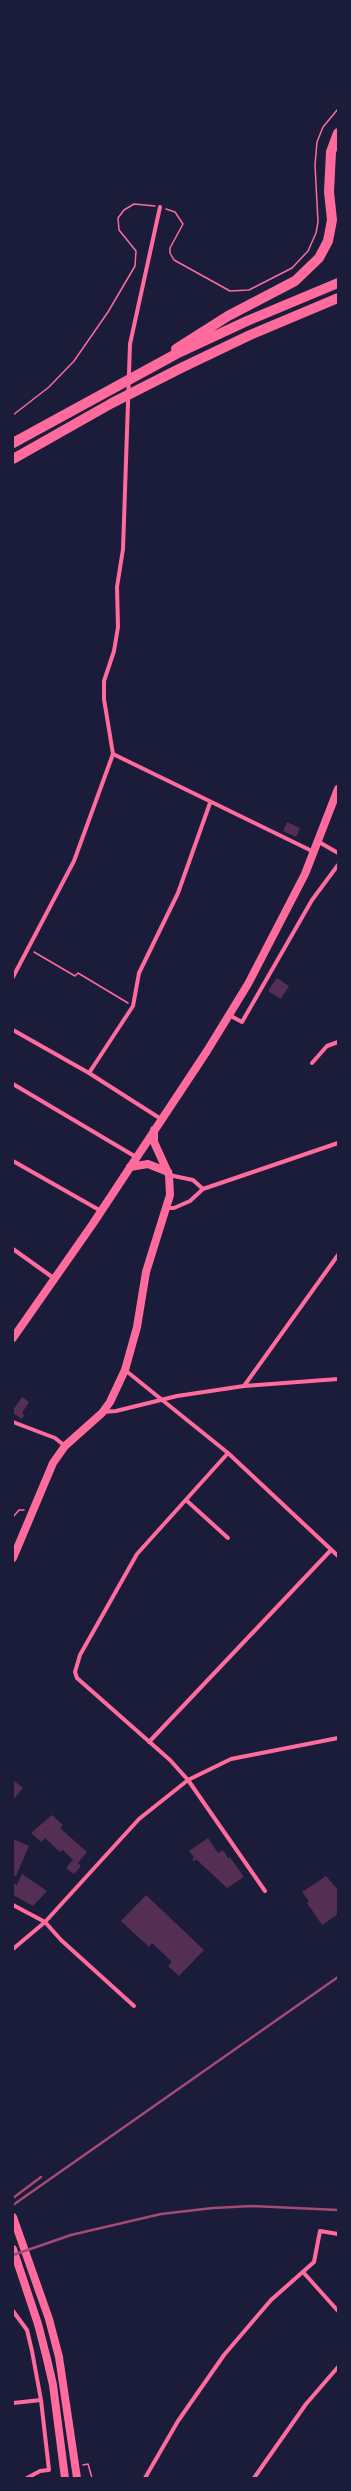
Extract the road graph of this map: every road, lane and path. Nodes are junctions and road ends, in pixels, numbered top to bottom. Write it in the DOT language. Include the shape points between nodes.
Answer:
graph roads {
  1 [pos="338,109"];
  2 [pos="338,133"];
  3 [pos="330,164"];
  4 [pos="338,184"];
  5 [pos="160,207"];
  6 [pos="338,283"];
  7 [pos="338,298"];
  8 [pos="148,369"];
  9 [pos="13,415"];
  10 [pos="13,443"];
  11 [pos="13,459"];
  12 [pos="113,754"];
  13 [pos="338,789"];
  14 [pos="210,803"];
  15 [pos="319,842"];
  16 [pos="315,852"];
  17 [pos="338,853"];
  18 [pos="338,865"];
  19 [pos="29,948"];
  20 [pos="13,977"];
  21 [pos="133,1006"];
  22 [pos="229,1015"];
  23 [pos="13,1030"];
  24 [pos="338,1042"];
  25 [pos="312,1064"];
  26 [pos="89,1073"];
  27 [pos="13,1084"];
  28 [pos="161,1119"];
  29 [pos="154,1130"];
  30 [pos="338,1143"];
  31 [pos="136,1157"];
  32 [pos="13,1161"];
  33 [pos="130,1167"];
  34 [pos="168,1173"];
  35 [pos="203,1189"];
  36 [pos="167,1208"];
  37 [pos="101,1211"];
  38 [pos="13,1249"];
  39 [pos="338,1255"];
  40 [pos="55,1279"];
  41 [pos="13,1338"];
  42 [pos="125,1370"];
  43 [pos="338,1379"];
  44 [pos="244,1386"];
  45 [pos="163,1399"];
  46 [pos="102,1412"];
  47 [pos="13,1422"];
  48 [pos="65,1446"];
  49 [pos="228,1453"];
  50 [pos="186,1500"];
  51 [pos="32,1509"];
  52 [pos="13,1518"];
  53 [pos="228,1538"];
  54 [pos="331,1550"];
  55 [pos="338,1556"];
  56 [pos="13,1558"];
  57 [pos="338,1738"];
  58 [pos="149,1742"];
  59 [pos="188,1780"];
  60 [pos="265,1891"];
  61 [pos="13,1905"];
  62 [pos="45,1922"];
  63 [pos="13,1949"];
  64 [pos="134,2006"];
  65 [pos="13,2217"];
  66 [pos="338,2234"];
  67 [pos="13,2249"];
  68 [pos="303,2272"];
  69 [pos="13,2311"];
  70 [pos="338,2311"];
  71 [pos="338,2367"];
  72 [pos="41,2400"];
  73 [pos="13,2403"];
  74 [pos="65,2476"];
  75 [pos="77,2477"];
  76 [pos="27,2478"];
  77 [pos="145,2478"];
  78 [pos="254,2478"];
  1 -- 5 [label="path" via="323,127 317,142 316,233 308,251 292,268 249,290 230,291 174,260 170,248 183,224 175,212"];
  2 -- 3 [label="highway" via="331,152"];
  3 -- 4 [label="highway"];
  3 -- 8 [label="highway" via="332,220 328,241 307,272 283,288 255,300 195,335"];
  5 -- 9 [label="path" via="134,204 124,210 118,218 119,230 136,251 135,266 74,362 49,387"];
  5 -- 12 [label="street" via="130,344 123,549 117,587 118,627 114,651 104,681 104,699"];
  6 -- 8 [label="highway" via="247,321"];
  7 -- 11 [label="highway" via="250,335 188,365 112,403"];
  8 -- 10 [label="highway"];
  12 -- 14 [label="street"];
  12 -- 19 [label="street" via="74,860"];
  13 -- 15 [label="main road"];
  14 -- 16 [label="street"];
  14 -- 21 [label="street" via="178,893 139,973"];
  15 -- 16 [label="main road"];
  15 -- 17 [label="street"];
  16 -- 22 [label="main road" via="260,963"];
  18 -- 22 [label="street" via="312,900 242,1022"];
  19 -- 20 [label="street"];
  19 -- 21 [label="path" via="63,970 75,976 78,973"];
  21 -- 26 [label="street"];
  22 -- 28 [label="main road"];
  23 -- 26 [label="street"];
  24 -- 25 [label="street" via="327,1046"];
  26 -- 28 [label="street"];
  27 -- 31 [label="street"];
  28 -- 29 [label="main road"];
  29 -- 31 [label="main road"];
  29 -- 34 [label="main road" via="154,1142"];
  30 -- 35 [label="street"];
  31 -- 33 [label="main road"];
  32 -- 37 [label="street"];
  33 -- 34 [label="main road" via="148,1164"];
  33 -- 37 [label="main road"];
  34 -- 35 [label="street" via="193,1180"];
  34 -- 36 [label="main road" via="171,1189"];
  35 -- 36 [label="street" via="190,1201 174,1208"];
  36 -- 42 [label="main road" via="146,1272 137,1327"];
  37 -- 40 [label="main road"];
  38 -- 40 [label="street"];
  39 -- 44 [label="street"];
  40 -- 41 [label="main road"];
  42 -- 45 [label="street"];
  42 -- 46 [label="main road" via="110,1402"];
  43 -- 44 [label="street"];
  44 -- 45 [label="street"];
  45 -- 46 [label="street"];
  45 -- 49 [label="street"];
  46 -- 48 [label="main road"];
  47 -- 48 [label="street" via="55,1438"];
  48 -- 51 [label="main road" via="46,1475"];
  49 -- 50 [label="street"];
  49 -- 54 [label="street"];
  50 -- 53 [label="street"];
  50 -- 58 [label="street" via="137,1554 75,1667 77,1678"];
  51 -- 52 [label="path" via="20,1510"];
  51 -- 56 [label="main road"];
  54 -- 55 [label="street"];
  54 -- 58 [label="street"];
  57 -- 59 [label="street" via="231,1759"];
  58 -- 59 [label="street"];
  59 -- 60 [label="street"];
  59 -- 62 [label="street" via="139,1819"];
  61 -- 62 [label="street"];
  62 -- 63 [label="street"];
  62 -- 64 [label="street" via="61,1940"];
  65 -- 75 [label="main road" via="49,2319 59,2357"];
  66 -- 68 [label="street" via="320,2231 316,2257"];
  67 -- 74 [label="main road" via="38,2324 48,2366"];
  68 -- 70 [label="street"];
  68 -- 77 [label="street" via="271,2300 224,2355 178,2420"];
  69 -- 72 [label="street" via="27,2330"];
  71 -- 78 [label="street" via="306,2404"];
  72 -- 73 [label="street"];
  72 -- 76 [label="street" via="50,2470 40,2471"];
}
